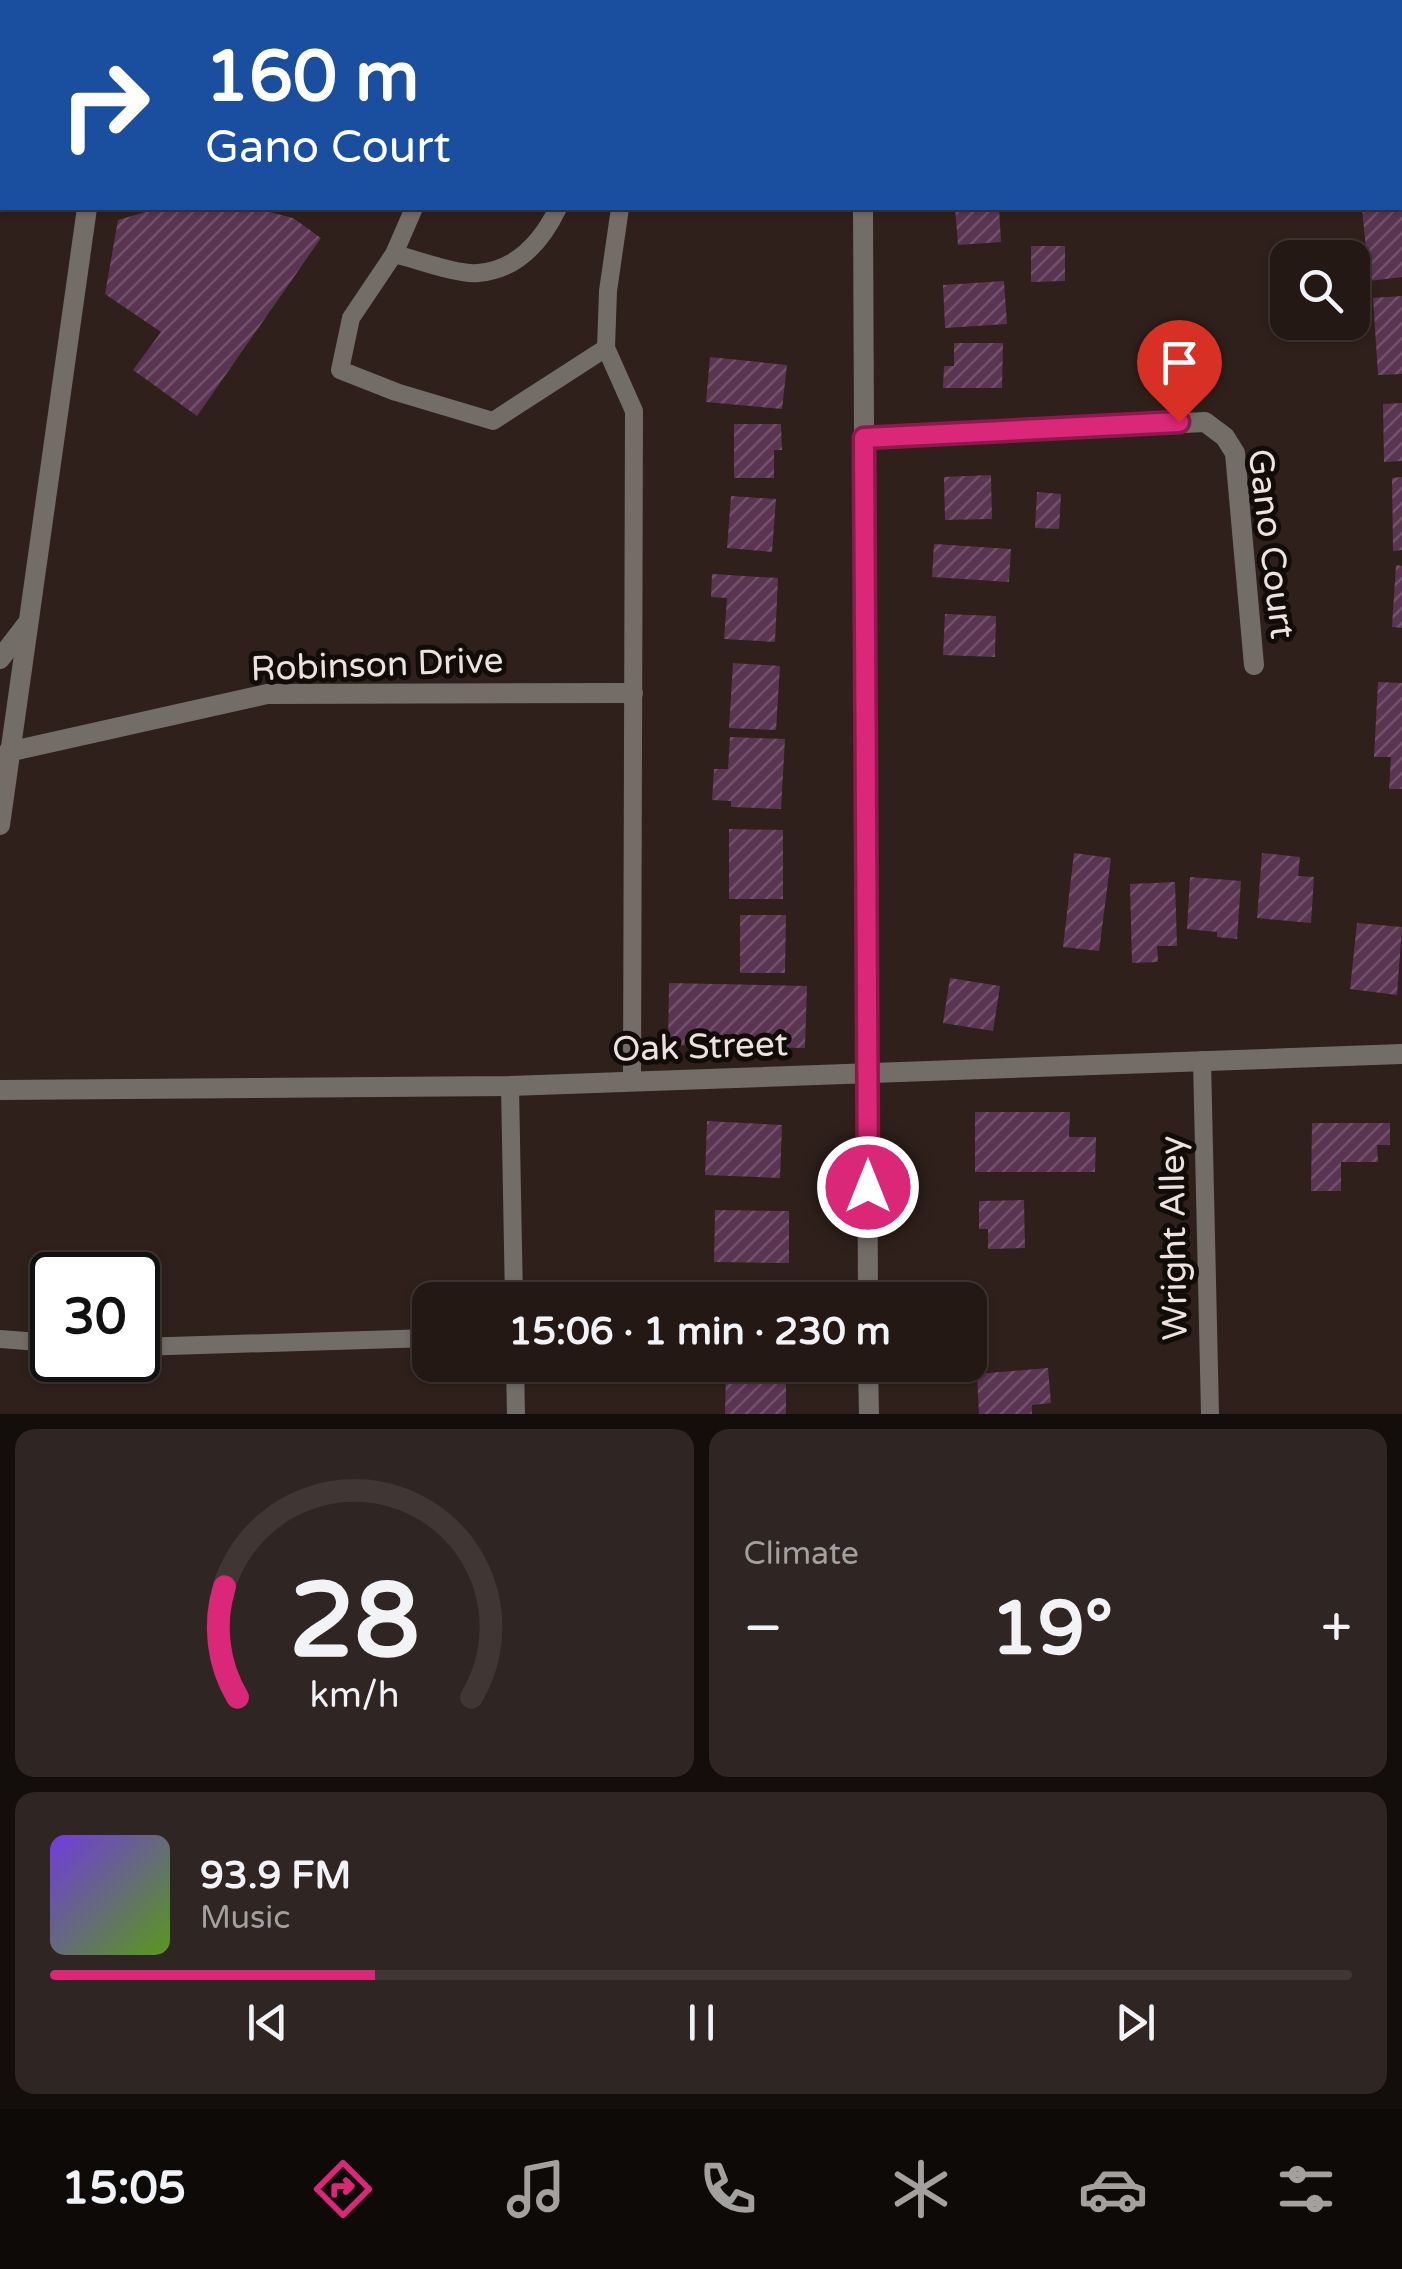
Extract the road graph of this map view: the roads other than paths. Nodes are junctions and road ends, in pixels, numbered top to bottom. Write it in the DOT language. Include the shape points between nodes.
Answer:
graph roads {
  1 [pos="87,210"];
  2 [pos="413,210"];
  3 [pos="557,210"];
  4 [pos="620,210"];
  5 [pos="863,210"];
  6 [pos="394,254"];
  7 [pos="606,348"];
  8 [pos="864,438"];
  9 [pos="27,625"];
  10 [pos="0,660"];
  11 [pos="1254,666"];
  12 [pos="633,694"];
  13 [pos="8,752"];
  14 [pos="1,814"];
  15 [pos="0,826"];
  16 [pos="1402,1054"];
  17 [pos="1202,1060"];
  18 [pos="867,1074"];
  19 [pos="632,1082"];
  20 [pos="510,1086"];
  21 [pos="0,1090"];
  22 [pos="514,1282"];
  23 [pos="868,1282"];
  24 [pos="0,1339"];
  25 [pos="412,1339"];
  26 [pos="30,1341"];
  27 [pos="160,1346"];
  28 [pos="515,1382"];
  29 [pos="868,1382"];
  30 [pos="516,1414"];
  31 [pos="868,1414"];
  32 [pos="1210,1414"];
  1 -- 9 [label="street"];
  2 -- 6 [label="lane"];
  3 -- 6 [label="lane" via="546,233 513,264 475,274"];
  4 -- 7 [label="lane"];
  5 -- 8 [label="street"];
  6 -- 7 [label="lane" via="351,318 340,370 493,422"];
  7 -- 12 [label="lane" via="634,411"];
  8 -- 11 [label="street, Gano Court" via="1205,422 1234,453"];
  8 -- 18 [label="street"];
  9 -- 10 [label="street"];
  9 -- 13 [label="street"];
  12 -- 13 [label="street, Robinson Drive" via="267,694"];
  12 -- 19 [label="lane"];
  13 -- 14 [label="street"];
  14 -- 15 [label="street"];
  16 -- 17 [label="street, Oak Street"];
  17 -- 18 [label="street, Oak Street"];
  17 -- 32 [label="lane, Wright Alley"];
  18 -- 19 [label="street, Oak Street"];
  18 -- 23 [label="street"];
  19 -- 20 [label="street, Oak Street"];
  20 -- 21 [label="street, Oak Street"];
  20 -- 22 [label="lane"];
  24 -- 26 [label="lane"];
  25 -- 27 [label="lane"];
  28 -- 30 [label="lane"];
  29 -- 31 [label="street"];
}
